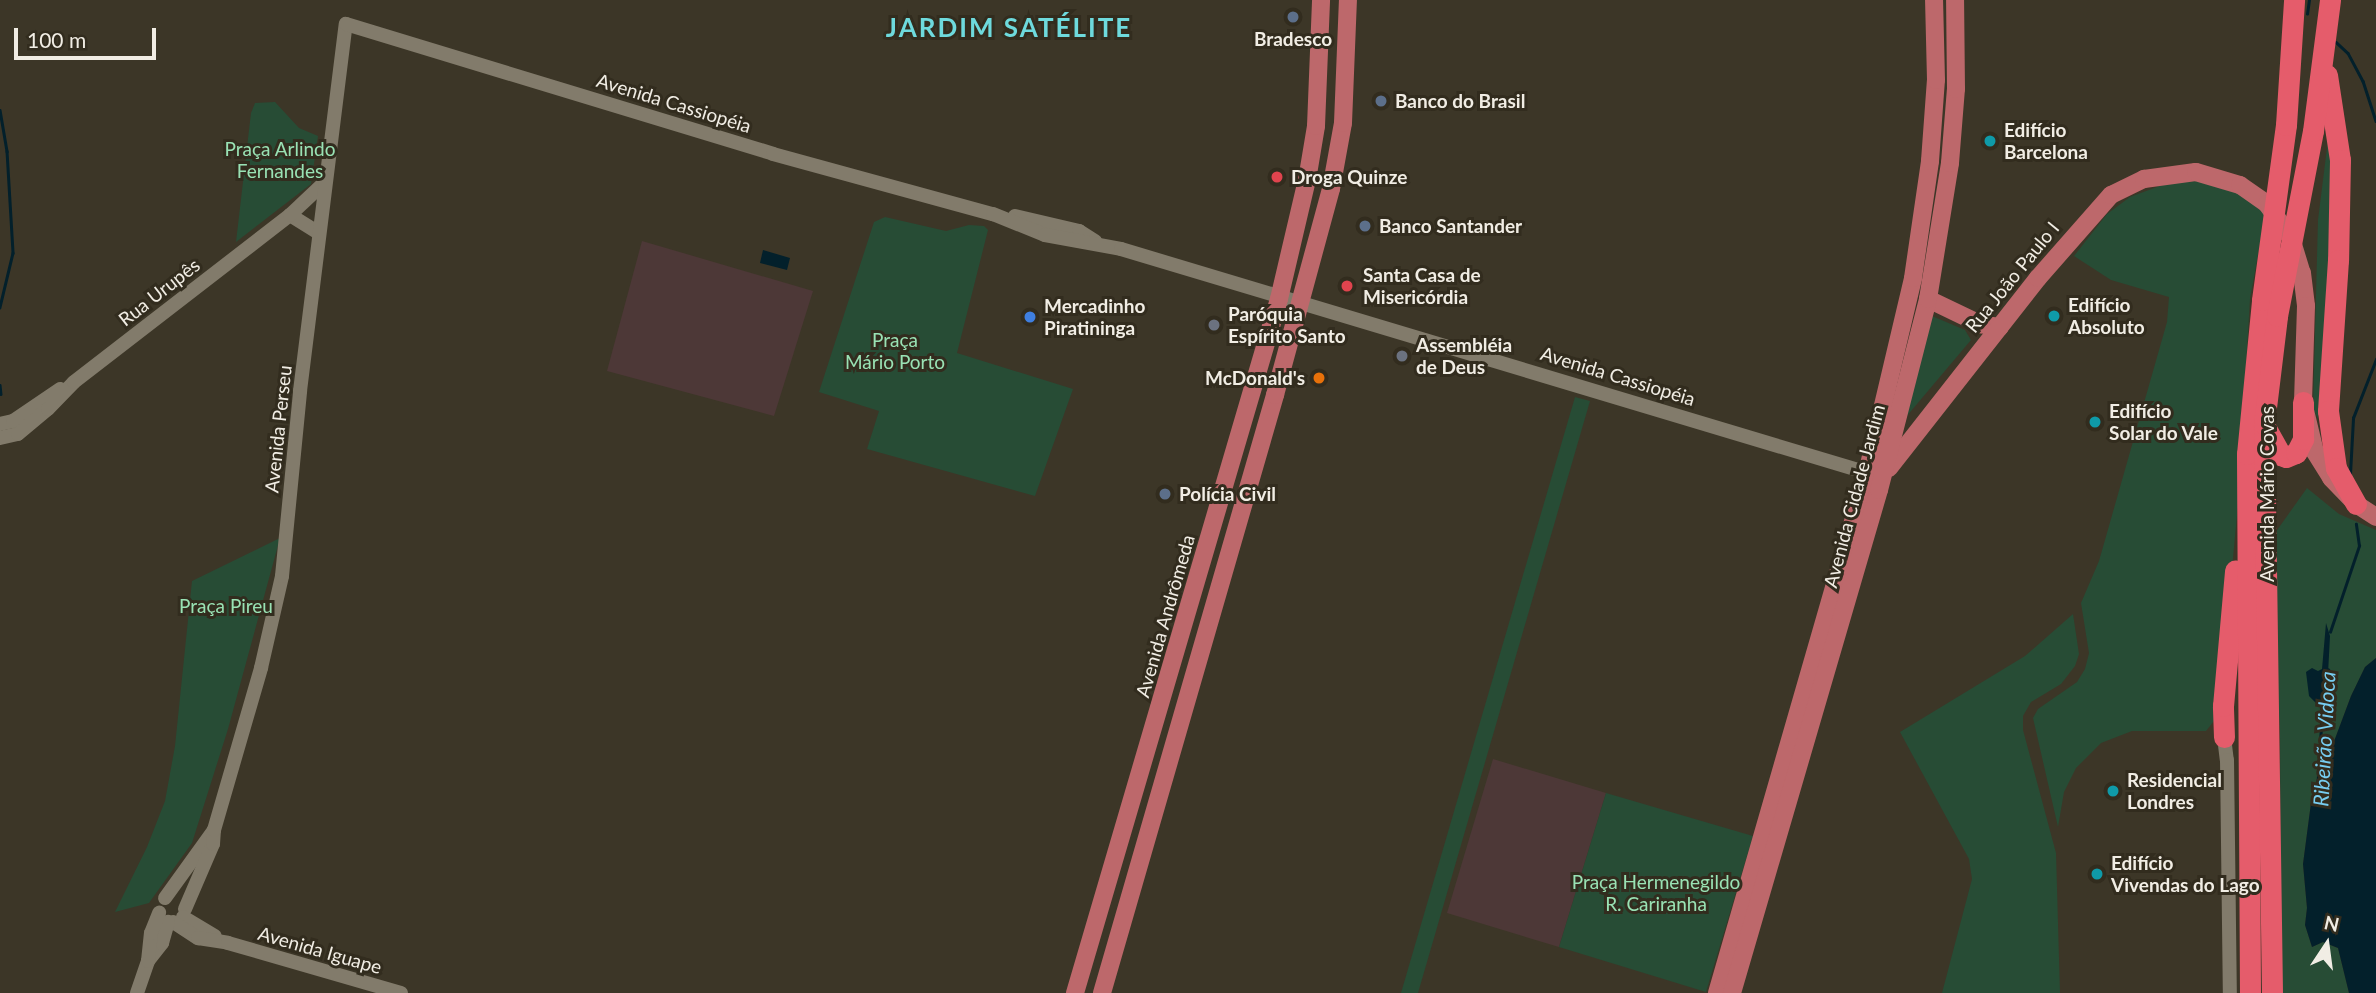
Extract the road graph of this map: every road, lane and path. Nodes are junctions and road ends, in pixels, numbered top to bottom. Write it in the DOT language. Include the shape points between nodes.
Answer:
graph roads {
  1 [pos="1321,0"];
  2 [pos="1348,0"];
  3 [pos="1934,0"];
  4 [pos="1955,0"];
  5 [pos="2294,0"];
  6 [pos="2330,0"];
  7 [pos="346,24"];
  8 [pos="2324,53"];
  9 [pos="1343,111"];
  10 [pos="1318,112"];
  11 [pos="1930,161"];
  12 [pos="1950,163"];
  13 [pos="1307,180"];
  14 [pos="325,182"];
  15 [pos="1331,189"];
  16 [pos="290,215"];
  17 [pos="319,233"];
  18 [pos="1279,299"];
  19 [pos="1928,299"];
  20 [pos="1308,306"];
  21 [pos="2000,327"];
  22 [pos="74,382"];
  23 [pos="2303,402"];
  24 [pos="1249,405"];
  25 [pos="1269,413"];
  26 [pos="0,424"];
  27 [pos="2264,424"];
  28 [pos="1884,430"];
  29 [pos="0,438"];
  30 [pos="2246,454"];
  31 [pos="1875,475"];
  32 [pos="2356,504"];
  33 [pos="1217,512"];
  34 [pos="2376,517"];
  35 [pos="1239,518"];
  36 [pos="1165,693"];
  37 [pos="1187,699"];
  38 [pos="2224,737"];
  39 [pos="214,831"];
  40 [pos="1765,855"];
  41 [pos="172,913"];
  42 [pos="138,993"];
  43 [pos="401,993"];
  44 [pos="1075,993"];
  45 [pos="1102,993"];
  46 [pos="1717,993"];
  47 [pos="1732,993"];
  48 [pos="2230,993"];
  49 [pos="2250,993"];
  50 [pos="2272,993"];
  1 -- 10 [label="main road, Avenida Andrômeda"];
  2 -- 9 [label="main road"];
  3 -- 11 [label="main road, Avenida Cidade Jardim" via="1936,80"];
  4 -- 12 [label="main road, Avenida Cidade Jardim" via="1956,89"];
  5 -- 30 [label="highway, Avenida Mário Covas" via="2286,125"];
  6 -- 8 [label="highway, Avenida Mário Covas"];
  7 -- 14 [label="street, Avenida Perseu"];
  7 -- 18 [label="street, Avenida Cassiopéia" via="773,154 993,214 1045,234 1099,243"];
  8 -- 27 [label="highway, Avenida Mário Covas" via="2277,316"];
  8 -- 32 [label="highway" via="2340,160 2329,420 2336,468"];
  9 -- 10 [label="main road"];
  9 -- 15 [label="main road"];
  10 -- 13 [label="main road, Avenida Andrômeda"];
  11 -- 12 [label="main road"];
  11 -- 28 [label="main road, Avenida Cidade Jardim"];
  12 -- 19 [label="main road, Avenida Cidade Jardim"];
  13 -- 15 [label="main road"];
  13 -- 18 [label="main road, Avenida Andrômeda"];
  14 -- 16 [label="street, Rua Urupês"];
  14 -- 17 [label="street, Avenida Perseu"];
  15 -- 20 [label="main road"];
  16 -- 17 [label="street"];
  16 -- 22 [label="street, Rua Urupês"];
  17 -- 39 [label="street, Avenida Perseu" via="282,576"];
  18 -- 20 [label="street, Avenida Cassiopéia"];
  18 -- 24 [label="main road, Avenida Andrômeda"];
  19 -- 21 [label="main road" via="1980,324"];
  19 -- 28 [label="main road, Avenida Cidade Jardim"];
  20 -- 25 [label="main road"];
  20 -- 31 [label="street, Avenida Cassiopéia"];
  21 -- 23 [label="main road, Rua João Paulo I" via="2111,195 2162,174 2217,176 2267,204 2294,246 2306,306"];
  21 -- 31 [label="main road, Rua João Paulo I"];
  22 -- 26 [label="street" via="13,421"];
  22 -- 29 [label="street, Rua Urupês" via="18,433"];
  23 -- 27 [label="highway" via="2302,439 2292,456 2276,451"];
  23 -- 32 [label="main road" via="2322,467"];
  24 -- 25 [label="main road" via="1254,418"];
  24 -- 33 [label="main road, Avenida Andrômeda"];
  25 -- 35 [label="main road"];
  27 -- 50 [label="highway, Avenida Mário Covas"];
  28 -- 31 [label="main road, Avenida Cidade Jardim"];
  30 -- 38 [label="highway"];
  30 -- 49 [label="highway, Avenida Mário Covas"];
  31 -- 40 [label="main road, Avenida Cidade Jardim"];
  32 -- 34 [label="main road"];
  33 -- 35 [label="main road"];
  33 -- 36 [label="main road, Avenida Andrômeda"];
  35 -- 37 [label="main road"];
  36 -- 37 [label="main road"];
  36 -- 44 [label="main road, Avenida Andrômeda"];
  37 -- 45 [label="main road"];
  38 -- 48 [label="street"];
  39 -- 41 [label="street, Avenida Perseu"];
  39 -- 41 [label="street, Avenida Perseu" via="213,844"];
  40 -- 46 [label="main road, Avenida Cidade Jardim"];
  40 -- 47 [label="main road, Avenida Cidade Jardim"];
  41 -- 42 [label="street" via="151,933"];
  41 -- 43 [label="street, Avenida Iguape" via="228,943"];
}
